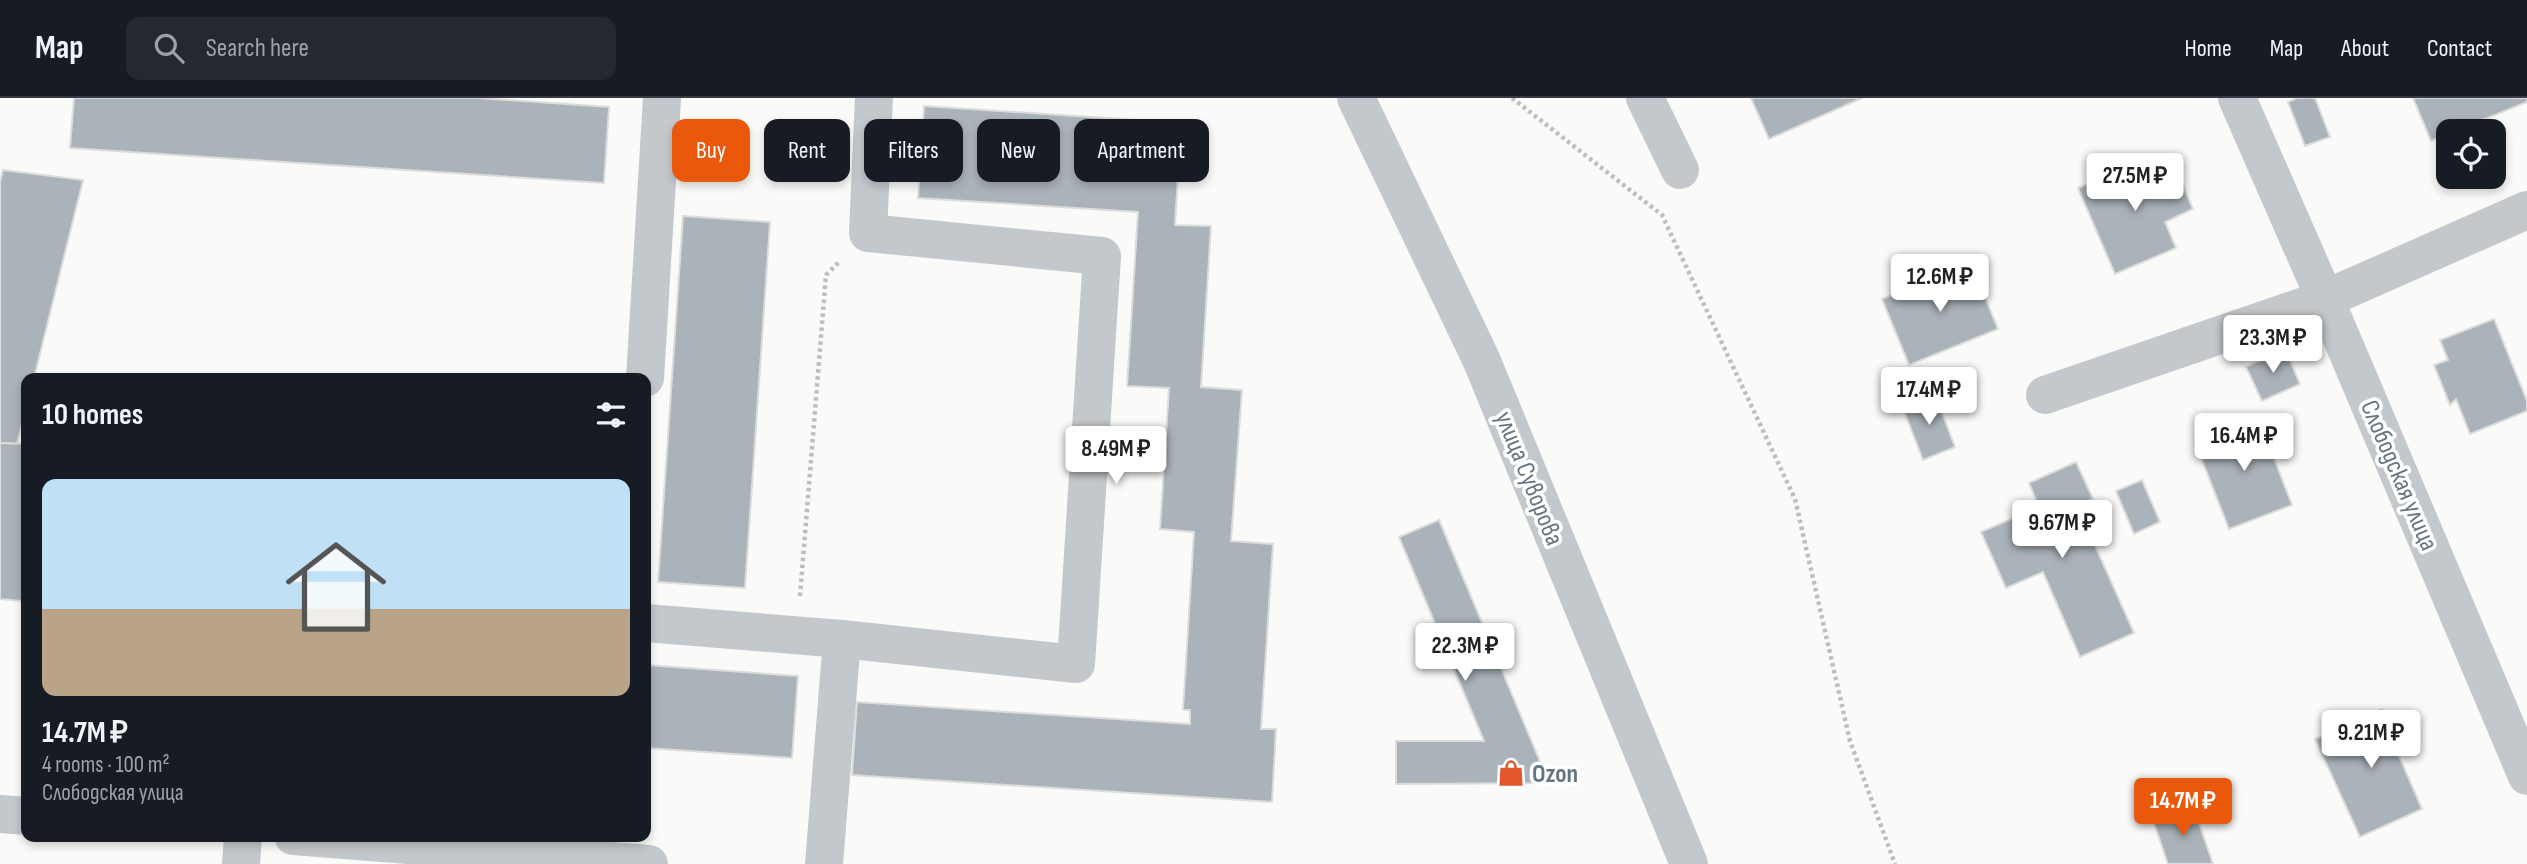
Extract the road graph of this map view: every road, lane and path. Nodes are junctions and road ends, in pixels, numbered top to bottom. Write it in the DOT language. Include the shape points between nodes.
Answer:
graph roads {
  1 [pos="662,98"];
  2 [pos="874,98"];
  3 [pos="1356,98"];
  4 [pos="1512,98"];
  5 [pos="1645,98"];
  6 [pos="2237,98"];
  7 [pos="1680,170"];
  8 [pos="2527,210"];
  9 [pos="868,233"];
  10 [pos="2325,299"];
  11 [pos="645,373"];
  12 [pos="2045,395"];
  13 [pos="651,624"];
  14 [pos="797,635"];
  15 [pos="842,639"];
  16 [pos="2527,776"];
  17 [pos="0,814"];
  18 [pos="21,816"];
  19 [pos="243,842"];
  20 [pos="369,842"];
  21 [pos="241,864"];
  22 [pos="649,864"];
  23 [pos="824,864"];
  24 [pos="1689,864"];
  25 [pos="1895,864"];
  1 -- 11 [label="street"];
  2 -- 9 [label="street"];
  3 -- 24 [label="street, улица Суворова" via="1481,359"];
  4 -- 25 [label="path" via="1662,215 1795,499 1850,741"];
  5 -- 7 [label="street"];
  6 -- 10 [label="street, Слободская улица"];
  8 -- 10 [label="street"];
  9 -- 14 [label="path" via="826,275"];
  9 -- 15 [label="street" via="1102,256 1076,664"];
  10 -- 12 [label="street"];
  10 -- 16 [label="street, Слободская улица"];
  13 -- 14 [label="street"];
  14 -- 15 [label="street"];
  15 -- 23 [label="street"];
  17 -- 18 [label="street"];
  19 -- 21 [label="street"];
  20 -- 22 [label="street"];
}
